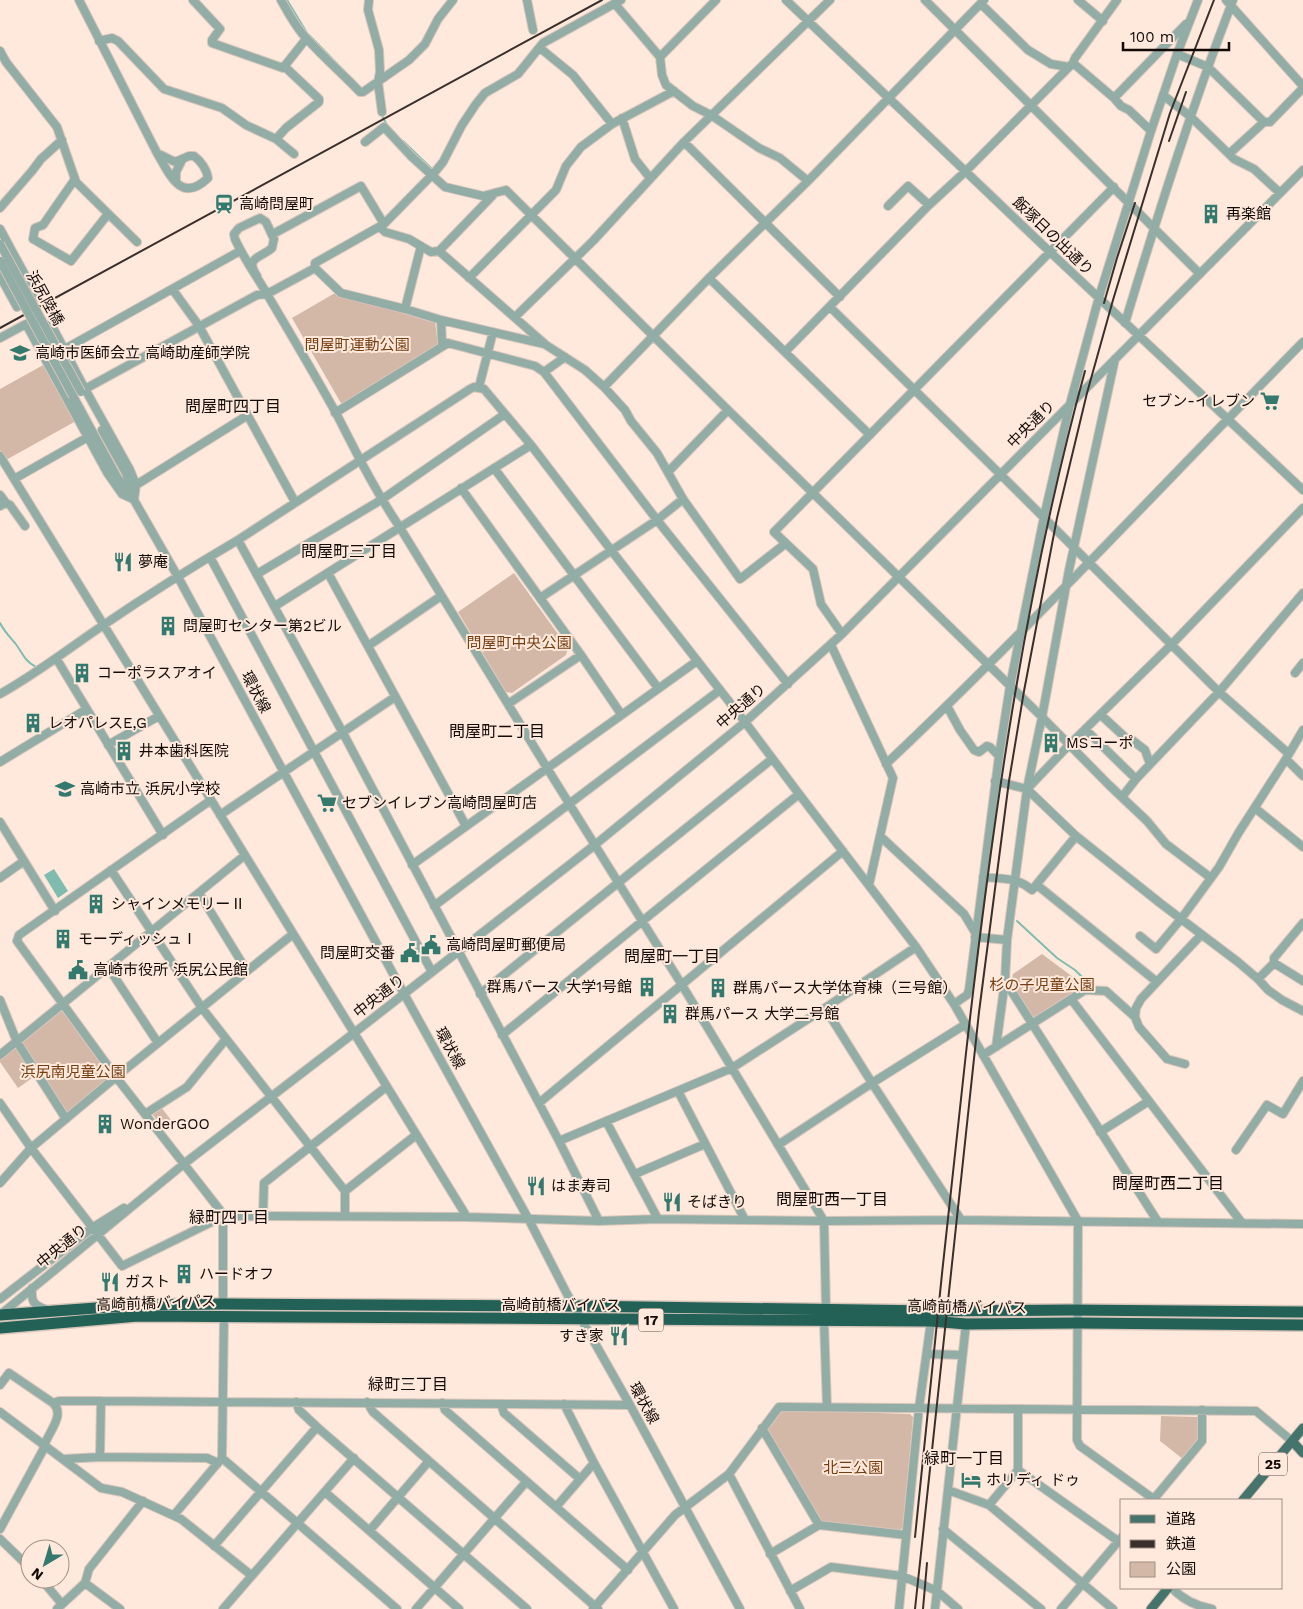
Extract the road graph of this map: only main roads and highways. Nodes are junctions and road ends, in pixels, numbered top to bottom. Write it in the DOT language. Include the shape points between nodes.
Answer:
graph roads {
  1 [pos="224,1310"];
  2 [pos="1303,1312"];
  3 [pos="0,1315"];
  4 [pos="825,1315"];
  5 [pos="1303,1325"];
  6 [pos="0,1328"];
  7 [pos="1303,1428"];
  8 [pos="1292,1441"];
  9 [pos="1303,1454"];
  10 [pos="1243,1499"];
  11 [pos="1167,1589"];
  12 [pos="1151,1609"];
  1 -- 3 [label="highway, 高崎前橋バイパス / 17" via="137,1305"];
  1 -- 4 [label="highway, 高崎前橋バイパス / 17" via="574,1306"];
  1 -- 4 [label="highway, 高崎前橋バイパス / 17" via="582,1320"];
  1 -- 6 [label="highway, 高崎前橋バイパス / 17"];
  2 -- 4 [label="highway, 高崎前橋バイパス / 17" via="1078,1310"];
  4 -- 5 [label="highway, 高崎前橋バイパス / 17" via="966,1324"];
  7 -- 8 [label="main road, 25"];
  8 -- 9 [label="main road"];
  8 -- 10 [label="main road, 25"];
  11 -- 12 [label="main road"];
}
